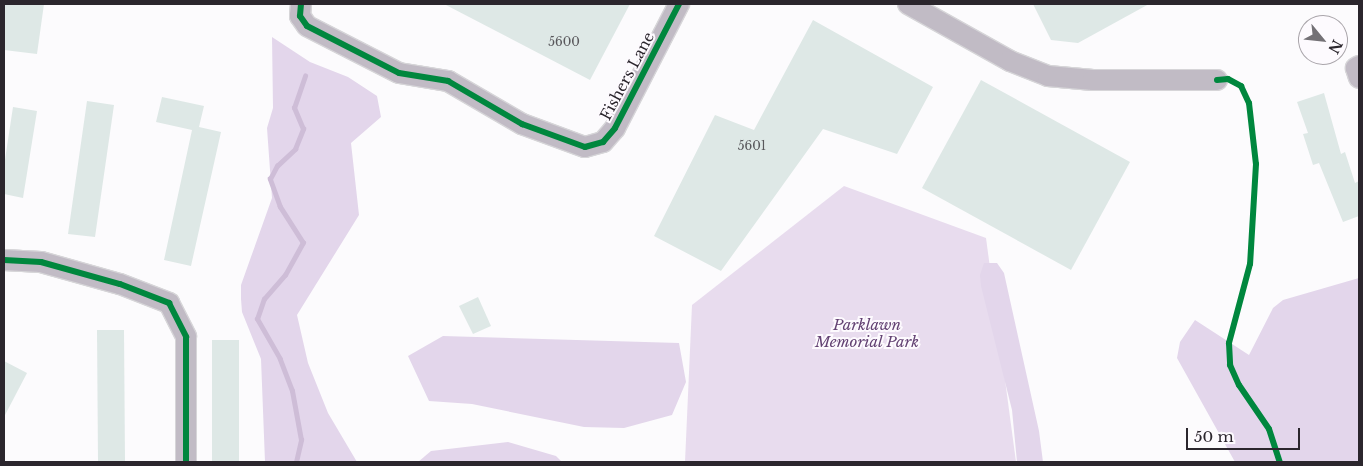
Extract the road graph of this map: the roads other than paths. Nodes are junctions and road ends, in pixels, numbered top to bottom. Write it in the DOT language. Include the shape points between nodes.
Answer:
graph roads {
  1 [pos="301,4"];
  2 [pos="679,4"];
  3 [pos="908,4"];
  4 [pos="1359,66"];
  5 [pos="1359,78"];
  6 [pos="1217,80"];
  7 [pos="4,260"];
  8 [pos="186,462"];
  1 -- 2 [label="street, Fishers Lane" via="300,16 307,26 399,73 448,81 522,124 585,147 603,142 615,128"];
  3 -- 6 [label="street" via="1010,61 1048,76 1093,80"];
  4 -- 5 [label="street" via="1356,68"];
  7 -- 8 [label="street" via="40,262 120,284 169,303 186,337"];
}
